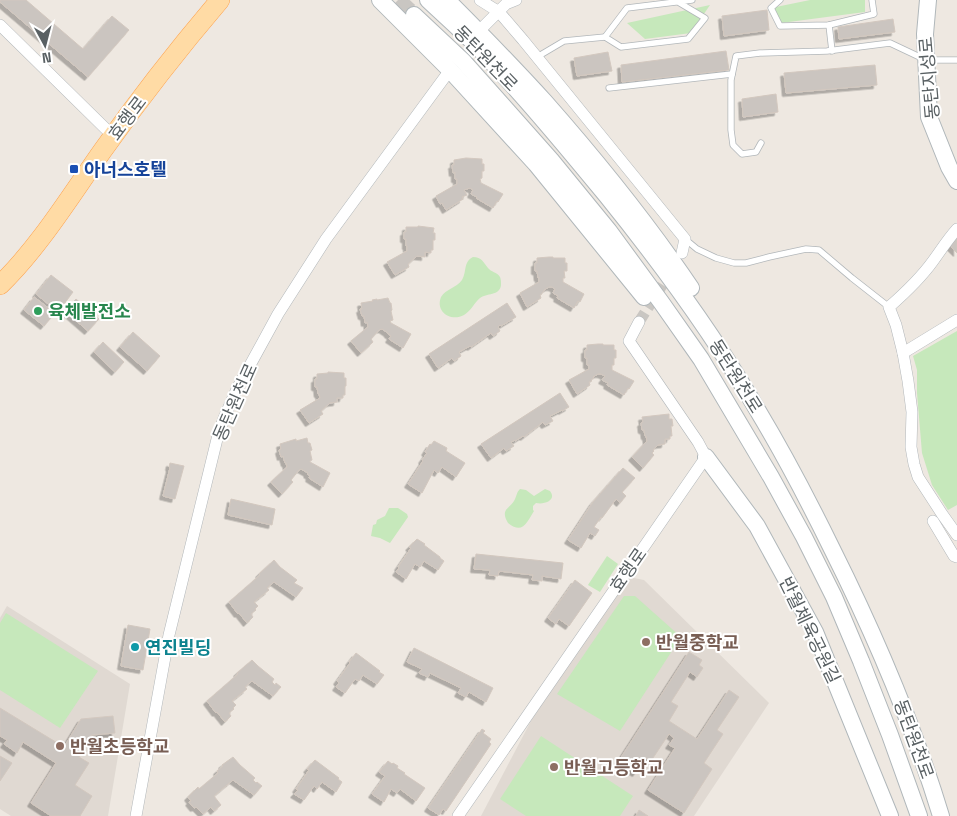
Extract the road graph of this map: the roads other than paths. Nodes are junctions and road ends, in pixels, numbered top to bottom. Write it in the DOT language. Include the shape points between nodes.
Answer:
graph roads {
  1 [pos="220,0"];
  2 [pos="380,0"];
  3 [pos="428,0"];
  4 [pos="446,0"];
  5 [pos="480,0"];
  6 [pos="692,0"];
  7 [pos="780,0"];
  8 [pos="872,0"];
  9 [pos="928,0"];
  10 [pos="678,2"];
  11 [pos="507,4"];
  12 [pos="414,15"];
  13 [pos="829,25"];
  14 [pos="0,26"];
  15 [pos="478,32"];
  16 [pos="605,37"];
  17 [pos="832,50"];
  18 [pos="537,58"];
  19 [pos="926,60"];
  20 [pos="957,60"];
  21 [pos="450,70"];
  22 [pos="732,74"];
  23 [pos="609,88"];
  24 [pos="113,136"];
  25 [pos="761,144"];
  26 [pos="957,181"];
  27 [pos="957,229"];
  28 [pos="685,239"];
  29 [pos="682,253"];
  30 [pos="0,285"];
  31 [pos="889,307"];
  32 [pos="957,320"];
  33 [pos="639,322"];
  34 [pos="705,328"];
  35 [pos="689,341"];
  36 [pos="903,353"];
  37 [pos="706,457"];
  38 [pos="933,520"];
  39 [pos="957,535"];
  40 [pos="957,557"];
  41 [pos="136,816"];
  42 [pos="458,816"];
  43 [pos="890,816"];
  44 [pos="919,816"];
  45 [pos="941,816"];
  1 -- 24 [label="main road, 효행로" via="174,54"];
  2 -- 21 [label="main road"];
  3 -- 34 [label="main road, 동탄원천로" via="479,48 537,111 654,256"];
  4 -- 15 [label="main road"];
  5 -- 11 [label="street"];
  6 -- 10 [label="lane"];
  7 -- 13 [label="lane" via="771,8 780,26"];
  8 -- 13 [label="lane" via="874,14"];
  9 -- 19 [label="main road, 동탄지성로"];
  10 -- 16 [label="lane" via="627,8"];
  10 -- 16 [label="lane" via="705,18 688,39 621,47"];
  11 -- 15 [label="street"];
  11 -- 18 [label="street" via="523,40"];
  12 -- 35 [label="main road, 동탄원천로" via="463,61 551,160 609,231"];
  13 -- 17 [label="lane"];
  14 -- 24 [label="street"];
  15 -- 34 [label="main road" via="544,101 642,220 691,289"];
  16 -- 18 [label="lane" via="564,41"];
  17 -- 19 [label="lane" via="890,43"];
  17 -- 22 [label="lane" via="736,56"];
  18 -- 28 [label="street"];
  19 -- 20 [label="lane"];
  19 -- 26 [label="main road, 동탄지성로" via="929,117"];
  21 -- 35 [label="main road" via="536,164 664,322"];
  21 -- 41 [label="street, 동탄원천로" via="326,239 278,314 224,418 169,634"];
  22 -- 23 [label="lane"];
  22 -- 25 [label="lane" via="733,144 742,154 756,152"];
  24 -- 30 [label="main road, 효행로" via="36,245"];
  27 -- 31 [label="street" via="930,266"];
  28 -- 29 [label="street"];
  28 -- 31 [label="lane" via="697,249 734,263 806,248 819,250"];
  31 -- 36 [label="street"];
  32 -- 36 [label="street"];
  33 -- 37 [label="street" via="629,341"];
  34 -- 45 [label="main road, 동탄원천로" via="757,409 849,582 878,646"];
  35 -- 44 [label="main road, 동탄원천로" via="771,477 834,597"];
  36 -- 39 [label="street" via="912,412 914,464 918,477"];
  37 -- 42 [label="street, 효행로"];
  37 -- 43 [label="main road, 반월체육공원길" via="757,526 815,632"];
  38 -- 40 [label="street"];
}
